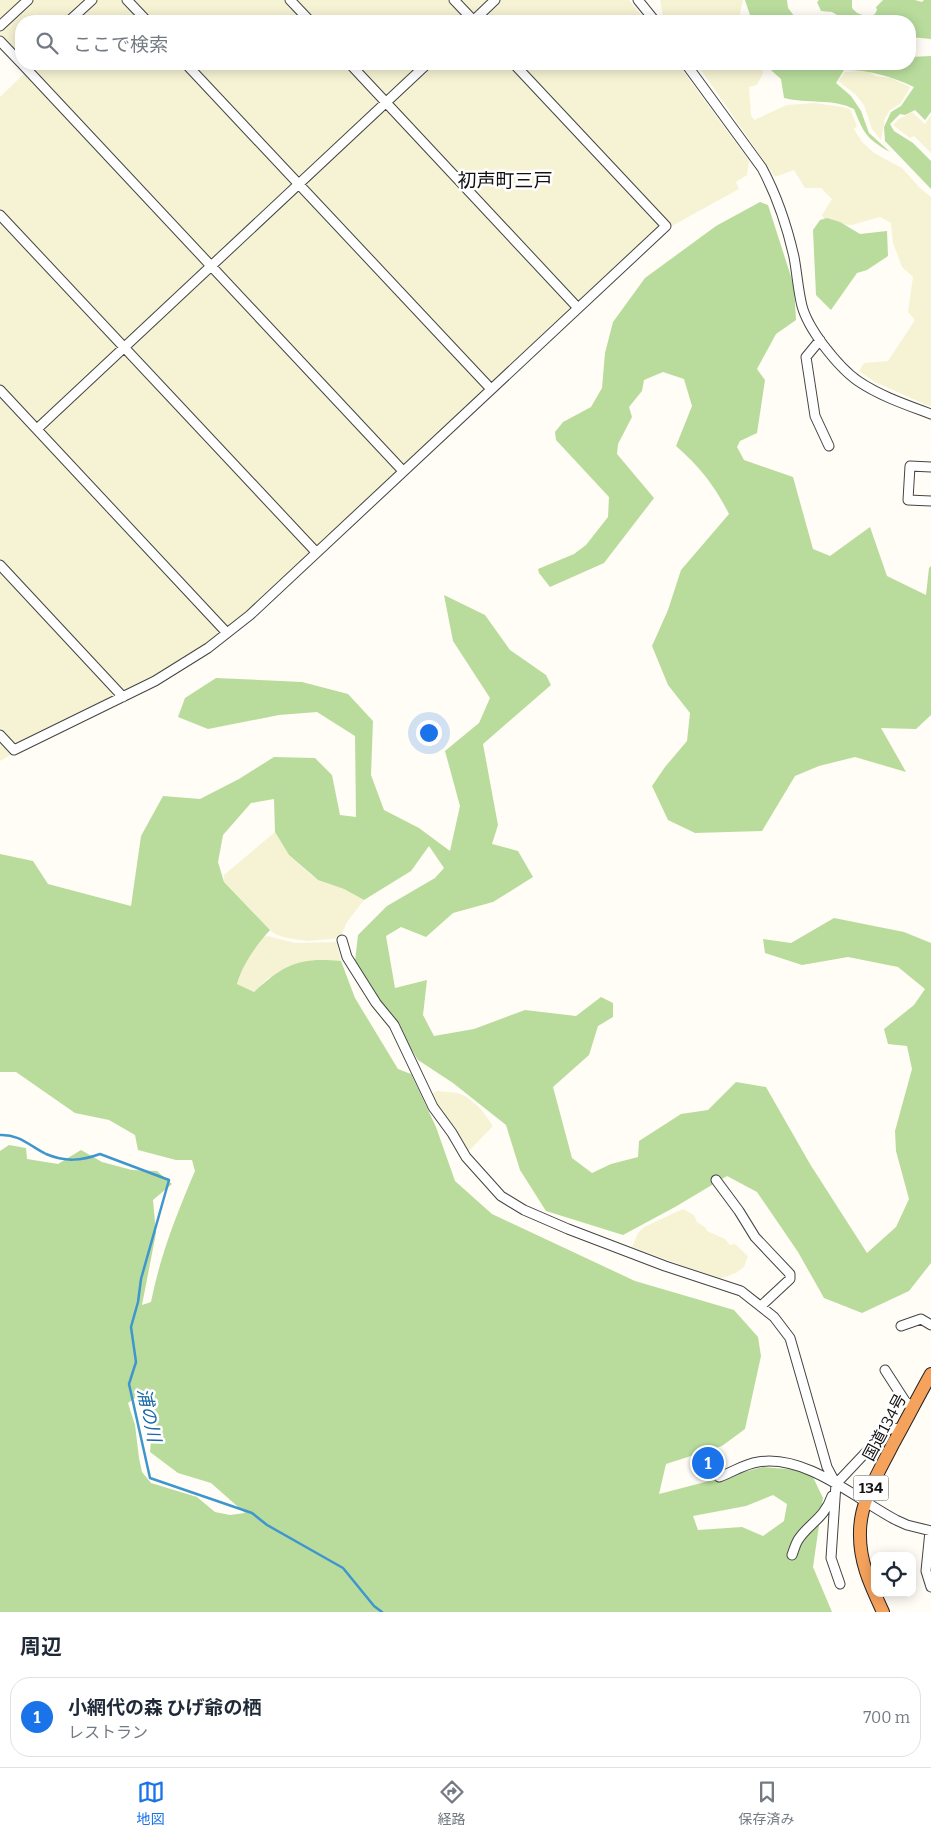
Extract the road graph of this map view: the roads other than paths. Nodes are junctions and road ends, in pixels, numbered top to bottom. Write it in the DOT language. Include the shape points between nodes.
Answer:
graph roads {
  1 [pos="28,0"];
  2 [pos="92,0"];
  3 [pos="127,0"];
  4 [pos="290,0"];
  5 [pos="454,0"];
  6 [pos="495,0"];
  7 [pos="638,0"];
  8 [pos="76,15"];
  9 [pos="141,15"];
  10 [pos="304,15"];
  11 [pos="468,15"];
  12 [pos="479,15"];
  13 [pos="650,15"];
  14 [pos="0,26"];
  15 [pos="0,41"];
  16 [pos="15,57"];
  17 [pos="28,70"];
  18 [pos="192,70"];
  19 [pos="356,70"];
  20 [pos="421,70"];
  21 [pos="520,70"];
  22 [pos="690,70"];
  23 [pos="386,102"];
  24 [pos="299,184"];
  25 [pos="0,215"];
  26 [pos="211,266"];
  27 [pos="578,308"];
  28 [pos="820,340"];
  29 [pos="124,347"];
  30 [pos="0,390"];
  31 [pos="491,390"];
  32 [pos="931,414"];
  33 [pos="37,429"];
  34 [pos="829,446"];
  35 [pos="931,468"];
  36 [pos="403,471"];
  37 [pos="931,501"];
  38 [pos="316,552"];
  39 [pos="0,565"];
  40 [pos="227,633"];
  41 [pos="123,697"];
  42 [pos="0,735"];
  43 [pos="342,940"];
  44 [pos="716,1180"];
  45 [pos="761,1306"];
  46 [pos="931,1325"];
  47 [pos="901,1326"];
  48 [pos="885,1370"];
  49 [pos="931,1374"];
  50 [pos="912,1407"];
  51 [pos="902,1428"];
  52 [pos="719,1478"];
  53 [pos="835,1486"];
  54 [pos="866,1502"];
  55 [pos="931,1531"];
  56 [pos="792,1555"];
  57 [pos="840,1584"];
  58 [pos="931,1587"];
  59 [pos="883,1612"];
  1 -- 14 [label="street"];
  2 -- 8 [label="street"];
  3 -- 9 [label="street"];
  4 -- 10 [label="street"];
  5 -- 11 [label="street"];
  6 -- 12 [label="street"];
  7 -- 13 [label="street"];
  15 -- 16 [label="street"];
  17 -- 26 [label="street"];
  18 -- 24 [label="street"];
  19 -- 23 [label="street"];
  20 -- 23 [label="street"];
  21 -- 27 [label="street" via="666,226"];
  22 -- 28 [label="street" via="762,168 771,186 785,222 802,305 808,323"];
  23 -- 24 [label="street"];
  23 -- 27 [label="street"];
  24 -- 26 [label="street"];
  24 -- 31 [label="street"];
  25 -- 29 [label="street"];
  26 -- 29 [label="street"];
  26 -- 36 [label="street"];
  27 -- 31 [label="street"];
  28 -- 32 [label="street" via="858,381"];
  28 -- 34 [label="street" via="806,357 815,416"];
  29 -- 33 [label="street"];
  29 -- 38 [label="street"];
  30 -- 33 [label="street"];
  31 -- 36 [label="street"];
  33 -- 40 [label="street"];
  35 -- 37 [label="street" via="910,466 908,500"];
  36 -- 38 [label="street"];
  38 -- 40 [label="street"];
  39 -- 41 [label="street"];
  40 -- 41 [label="street" via="189,661"];
  41 -- 42 [label="street" via="14,750"];
  43 -- 45 [label="street" via="346,957 394,1026 433,1107 466,1157 501,1196 568,1229 732,1288"];
  44 -- 45 [label="street" via="755,1237 790,1274 790,1279"];
  45 -- 53 [label="street" via="790,1338"];
  46 -- 47 [label="street" via="921,1320"];
  48 -- 50 [label="street"];
  49 -- 50 [label="highway, 国道134号 / 134"];
  50 -- 51 [label="highway, 国道134号 / 134"];
  51 -- 53 [label="street" via="886,1432"];
  51 -- 54 [label="highway, 国道134号 / 134"];
  52 -- 53 [label="street" via="738,1468 771,1460 798,1466"];
  53 -- 54 [label="street"];
  53 -- 56 [label="street" via="822,1516 804,1532"];
  53 -- 57 [label="street" via="831,1558"];
  54 -- 55 [label="street" via="907,1525"];
  54 -- 59 [label="highway, 国道134号 / 134" via="860,1532 863,1564"];
  55 -- 58 [label="street" via="926,1571"];
}
